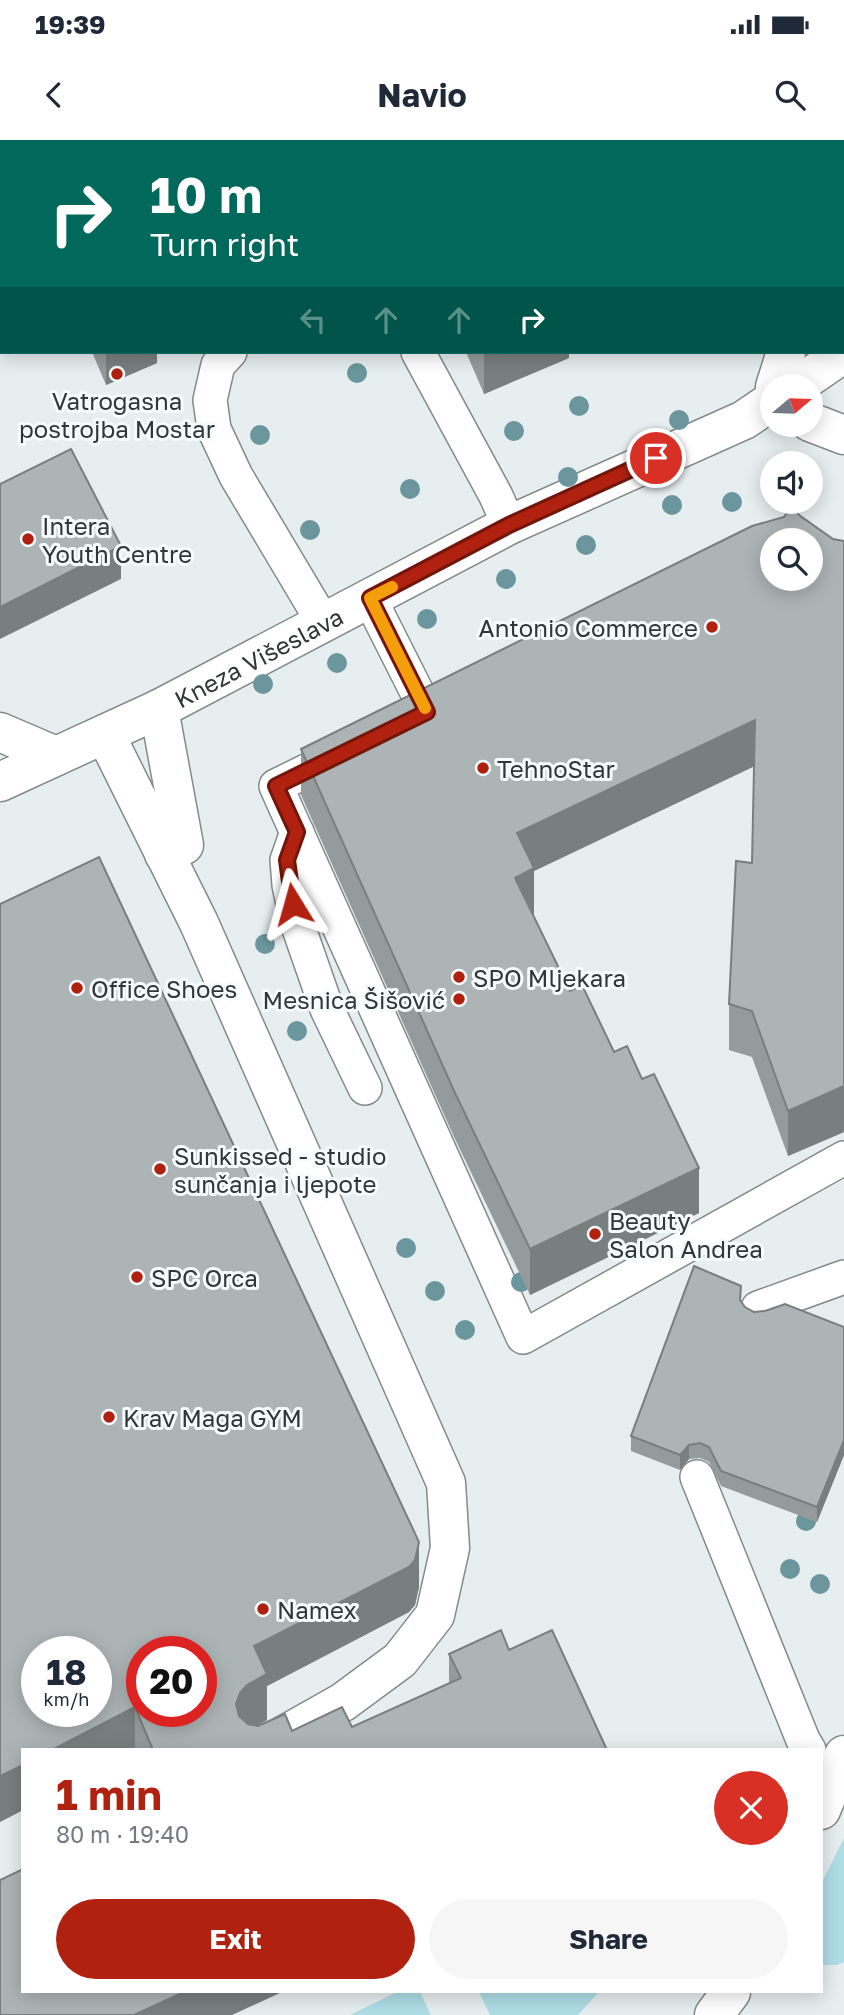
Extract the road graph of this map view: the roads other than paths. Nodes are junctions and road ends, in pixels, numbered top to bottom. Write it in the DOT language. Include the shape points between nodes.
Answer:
graph roads {
  1 [pos="228,354"];
  2 [pos="419,354"];
  3 [pos="785,354"];
  4 [pos="843,354"];
  5 [pos="779,374"];
  6 [pos="814,374"];
  7 [pos="760,411"];
  8 [pos="823,416"];
  9 [pos="844,417"];
  10 [pos="823,427"];
  11 [pos="844,435"];
  12 [pos="509,525"];
  13 [pos="370,598"];
  14 [pos="323,622"];
  15 [pos="159,709"];
  16 [pos="428,711"];
  17 [pos="0,732"];
  18 [pos="105,734"];
  19 [pos="369,740"];
  20 [pos="56,756"];
  21 [pos="0,782"];
  22 [pos="297,832"];
  23 [pos="164,854"];
  24 [pos="365,1088"];
  25 [pos="844,1158"];
  26 [pos="844,1277"];
  27 [pos="758,1308"];
  28 [pos="697,1477"];
  29 [pos="262,1748"];
  30 [pos="808,1748"];
  1 -- 14 [label="lane" via="218,365 210,401 214,429 236,476"];
  2 -- 12 [label="lane"];
  3 -- 5 [label="street"];
  4 -- 6 [label="street"];
  7 -- 12 [label="street, Kneza Višeslava"];
  8 -- 9 [label="street"];
  10 -- 11 [label="street"];
  12 -- 13 [label="street, Kneza Višeslava"];
  13 -- 14 [label="street, Kneza Višeslava"];
  13 -- 16 [label="lane"];
  14 -- 15 [label="street, Kneza Višeslava"];
  15 -- 18 [label="street, Kneza Višeslava"];
  15 -- 23 [label="street" via="184,845"];
  17 -- 20 [label="street"];
  18 -- 20 [label="street, Kneza Višeslava"];
  18 -- 23 [label="street"];
  19 -- 22 [label="lane" via="276,786"];
  20 -- 21 [label="street, Kneza Višeslava"];
  22 -- 24 [label="lane" via="287,860 297,923 327,1009"];
  22 -- 25 [label="lane" via="523,1337"];
  23 -- 29 [label="street" via="199,923 446,1483 450,1548 435,1615 400,1660 343,1702"];
  26 -- 27 [label="lane"];
  28 -- 30 [label="lane"];
}
